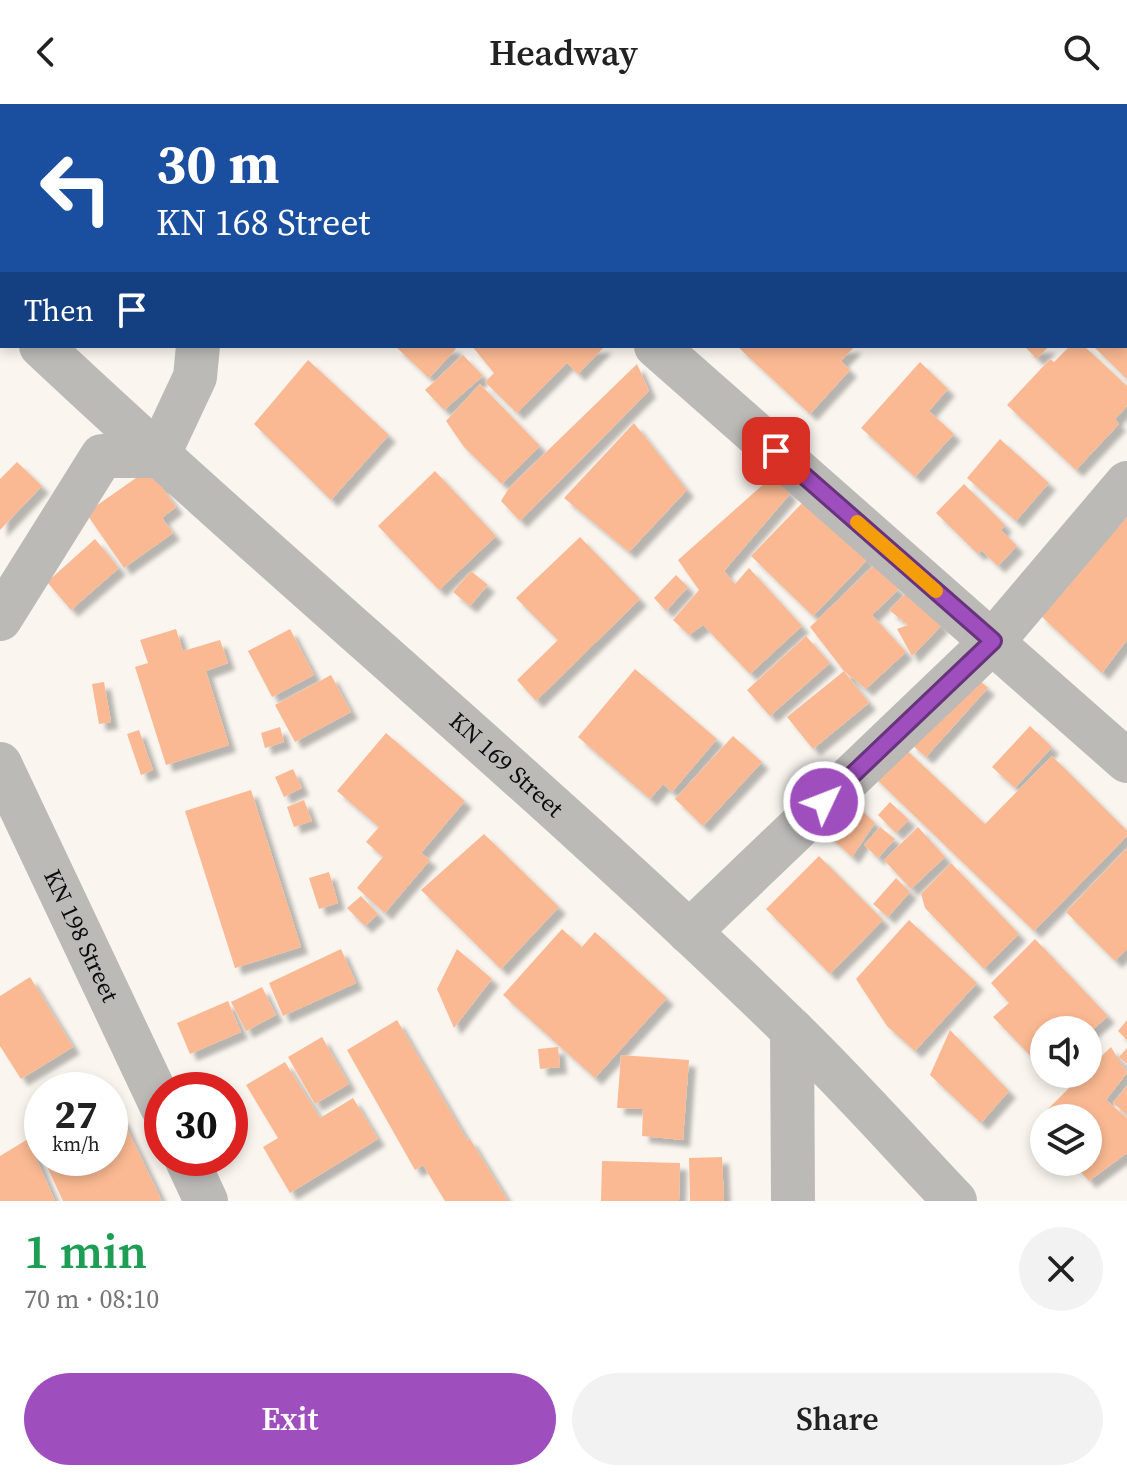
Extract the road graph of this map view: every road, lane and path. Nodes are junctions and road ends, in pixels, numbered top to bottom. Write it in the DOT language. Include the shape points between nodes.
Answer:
graph roads {
  1 [pos="43,348"];
  2 [pos="198,348"];
  3 [pos="658,348"];
  4 [pos="158,456"];
  5 [pos="1127,483"];
  6 [pos="0,619"];
  7 [pos="993,641"];
  8 [pos="1127,761"];
  9 [pos="0,764"];
  10 [pos="689,932"];
  11 [pos="792,1030"];
  12 [pos="145,1072"];
  13 [pos="194,1176"];
  14 [pos="206,1201"];
  15 [pos="793,1201"];
  16 [pos="955,1201"];
  1 -- 4 [label="street, KN 169 Street"];
  2 -- 4 [label="street" via="195,377"];
  3 -- 7 [label="street"];
  4 -- 6 [label="street" via="102,456"];
  4 -- 10 [label="street, KN 169 Street"];
  5 -- 7 [label="street"];
  7 -- 8 [label="street"];
  7 -- 10 [label="street"];
  9 -- 12 [label="street, KN 198 Street"];
  10 -- 11 [label="street, KN 169 Street"];
  11 -- 15 [label="street"];
  11 -- 16 [label="street, KN 169 Street"];
  13 -- 14 [label="street"];
}
